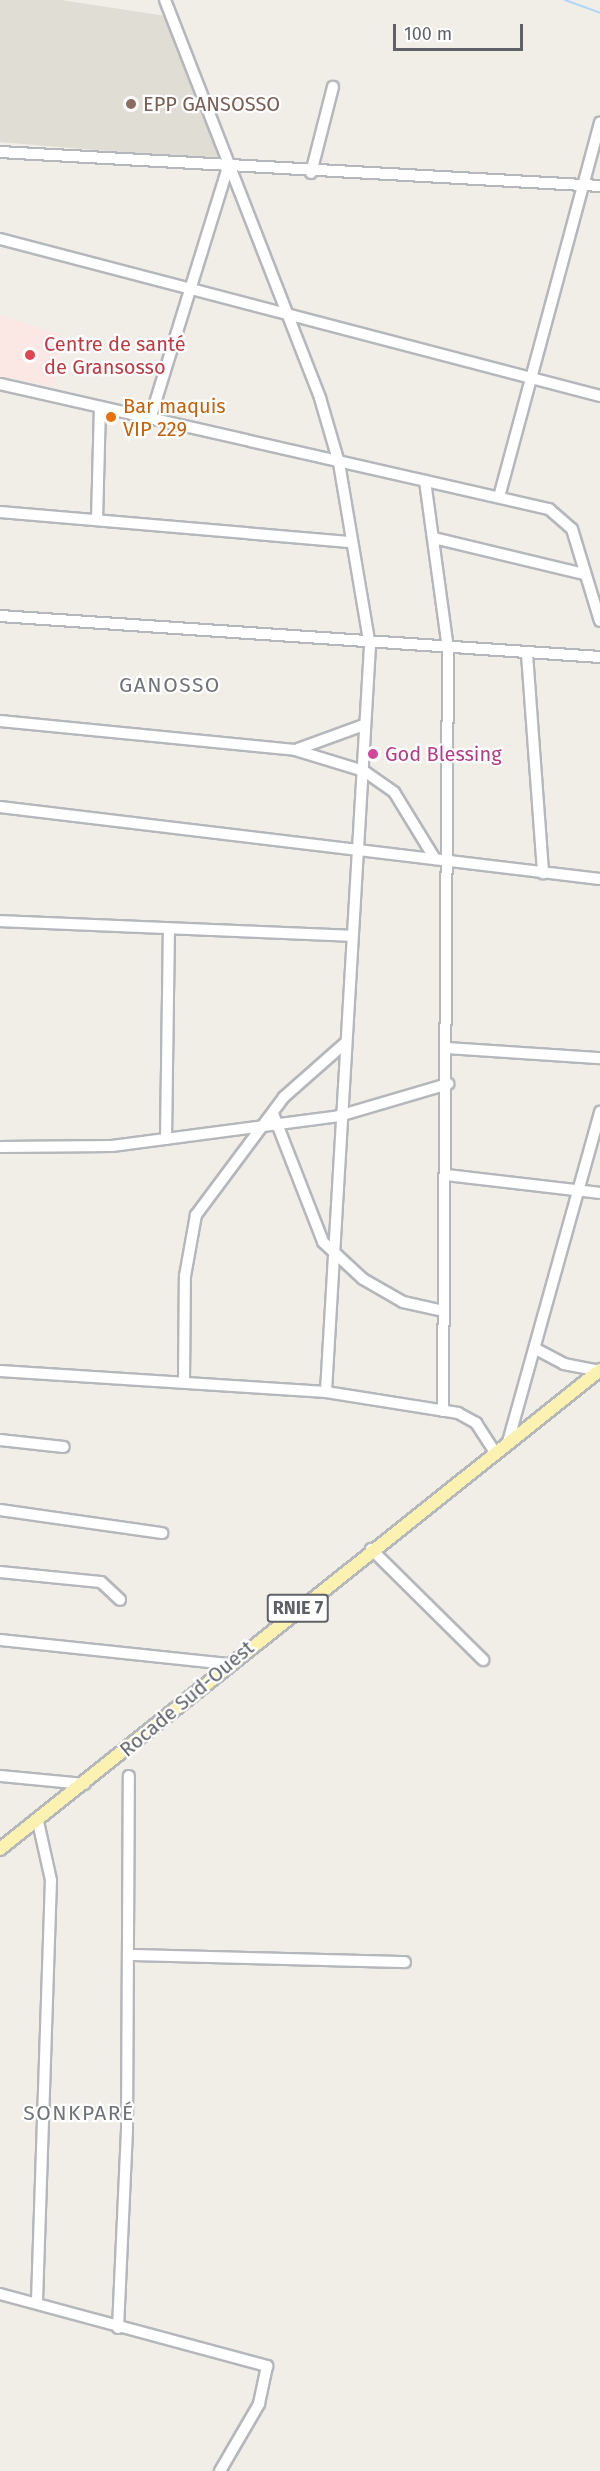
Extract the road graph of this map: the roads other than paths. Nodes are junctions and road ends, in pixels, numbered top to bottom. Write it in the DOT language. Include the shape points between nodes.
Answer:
graph roads {
  1 [pos="165,0"];
  2 [pos="333,87"];
  3 [pos="600,122"];
  4 [pos="0,152"];
  5 [pos="231,169"];
  6 [pos="311,173"];
  7 [pos="581,185"];
  8 [pos="600,186"];
  9 [pos="0,239"];
  10 [pos="191,290"];
  11 [pos="290,315"];
  12 [pos="530,376"];
  13 [pos="0,384"];
  14 [pos="600,396"];
  15 [pos="100,407"];
  16 [pos="151,416"];
  17 [pos="339,463"];
  18 [pos="425,481"];
  19 [pos="499,497"];
  20 [pos="0,512"];
  21 [pos="97,520"];
  22 [pos="434,538"];
  23 [pos="352,542"];
  24 [pos="584,574"];
  25 [pos="0,616"];
  26 [pos="600,621"];
  27 [pos="370,646"];
  28 [pos="448,650"];
  29 [pos="527,654"];
  30 [pos="600,657"];
  31 [pos="0,721"];
  32 [pos="364,725"];
  33 [pos="295,750"];
  34 [pos="364,771"];
  35 [pos="0,807"];
  36 [pos="356,850"];
  37 [pos="435,859"];
  38 [pos="451,861"];
  39 [pos="543,873"];
  40 [pos="600,879"];
  41 [pos="0,921"];
  42 [pos="169,929"];
  43 [pos="351,936"];
  44 [pos="344,1044"];
  45 [pos="448,1048"];
  46 [pos="600,1058"];
  47 [pos="448,1084"];
  48 [pos="600,1112"];
  49 [pos="274,1116"];
  50 [pos="339,1116"];
  51 [pos="261,1124"];
  52 [pos="166,1139"];
  53 [pos="0,1147"];
  54 [pos="447,1175"];
  55 [pos="578,1189"];
  56 [pos="600,1193"];
  57 [pos="336,1256"];
  58 [pos="444,1311"];
  59 [pos="536,1349"];
  60 [pos="0,1371"];
  61 [pos="599,1371"];
  62 [pos="184,1382"];
  63 [pos="326,1392"];
  64 [pos="443,1411"];
  65 [pos="0,1440"];
  66 [pos="508,1442"];
  67 [pos="64,1447"];
  68 [pos="495,1452"];
  69 [pos="0,1510"];
  70 [pos="162,1533"];
  71 [pos="371,1549"];
  72 [pos="0,1572"];
  73 [pos="120,1600"];
  74 [pos="0,1640"];
  75 [pos="483,1660"];
  76 [pos="228,1664"];
  77 [pos="0,1776"];
  78 [pos="129,1776"];
  79 [pos="85,1784"];
  80 [pos="38,1822"];
  81 [pos="0,1849"];
  82 [pos="129,1955"];
  83 [pos="405,1962"];
  84 [pos="0,2294"];
  85 [pos="37,2301"];
  86 [pos="118,2328"];
  87 [pos="220,2471"];
  1 -- 5 [label="street"];
  2 -- 6 [label="street"];
  3 -- 7 [label="street"];
  4 -- 5 [label="street"];
  5 -- 6 [label="street"];
  5 -- 10 [label="street"];
  5 -- 11 [label="street"];
  6 -- 7 [label="street"];
  7 -- 8 [label="street"];
  7 -- 12 [label="street"];
  9 -- 10 [label="street"];
  10 -- 11 [label="street"];
  10 -- 16 [label="street"];
  11 -- 12 [label="street"];
  11 -- 17 [label="street"];
  12 -- 14 [label="street"];
  12 -- 19 [label="street"];
  13 -- 15 [label="street"];
  15 -- 16 [label="street"];
  15 -- 21 [label="street"];
  16 -- 17 [label="street"];
  17 -- 18 [label="street"];
  17 -- 23 [label="street"];
  18 -- 19 [label="street"];
  18 -- 22 [label="street"];
  19 -- 24 [label="street" via="566,519"];
  20 -- 21 [label="street"];
  21 -- 23 [label="street"];
  22 -- 24 [label="street"];
  22 -- 28 [label="street"];
  23 -- 27 [label="street"];
  24 -- 26 [label="street"];
  25 -- 27 [label="street"];
  27 -- 28 [label="street"];
  27 -- 32 [label="street"];
  28 -- 29 [label="street"];
  28 -- 38 [label="street"];
  29 -- 30 [label="street"];
  29 -- 39 [label="street"];
  31 -- 33 [label="street"];
  32 -- 33 [label="street"];
  32 -- 34 [label="street"];
  33 -- 34 [label="street"];
  34 -- 36 [label="street"];
  34 -- 37 [label="street" via="394,792"];
  35 -- 36 [label="street"];
  36 -- 37 [label="street"];
  36 -- 43 [label="street"];
  37 -- 38 [label="street"];
  38 -- 39 [label="street"];
  38 -- 45 [label="street"];
  39 -- 40 [label="street"];
  41 -- 42 [label="street"];
  42 -- 43 [label="street"];
  42 -- 52 [label="street"];
  43 -- 44 [label="street"];
  44 -- 49 [label="street"];
  44 -- 50 [label="street"];
  45 -- 46 [label="street"];
  45 -- 47 [label="street"];
  47 -- 50 [label="street"];
  47 -- 54 [label="street"];
  48 -- 55 [label="street"];
  49 -- 50 [label="street"];
  49 -- 51 [label="street"];
  49 -- 57 [label="street" via="316,1232"];
  50 -- 57 [label="street"];
  51 -- 52 [label="street"];
  51 -- 62 [label="street" via="202,1202 191,1230"];
  52 -- 53 [label="street"];
  54 -- 55 [label="street"];
  54 -- 58 [label="street"];
  55 -- 56 [label="street"];
  55 -- 59 [label="street"];
  57 -- 58 [label="street" via="403,1302"];
  57 -- 63 [label="street"];
  58 -- 64 [label="street"];
  59 -- 61 [label="street" via="564,1364"];
  59 -- 66 [label="street"];
  60 -- 62 [label="street"];
  61 -- 66 [label="main road, Rocade Sud-Ouest / RNIE 7"];
  62 -- 63 [label="street"];
  63 -- 64 [label="street"];
  64 -- 68 [label="street" via="476,1423"];
  65 -- 67 [label="street"];
  66 -- 68 [label="main road, Rocade Sud-Ouest / RNIE 7"];
  68 -- 71 [label="main road, Rocade Sud-Ouest / RNIE 7"];
  69 -- 70 [label="street"];
  71 -- 75 [label="street"];
  71 -- 76 [label="main road, Rocade Sud-Ouest / RNIE 7"];
  72 -- 73 [label="street" via="101,1582"];
  74 -- 76 [label="street"];
  76 -- 79 [label="main road, Rocade Sud-Ouest / RNIE 7"];
  77 -- 79 [label="street"];
  78 -- 82 [label="street"];
  79 -- 80 [label="main road, Rocade Sud-Ouest / RNIE 7"];
  80 -- 81 [label="main road, Rocade Sud-Ouest / RNIE 7"];
  80 -- 85 [label="street" via="51,1880"];
  82 -- 83 [label="street"];
  82 -- 86 [label="street"];
  84 -- 85 [label="street"];
  85 -- 86 [label="street"];
  86 -- 87 [label="street" via="267,2366 259,2404"];
}
